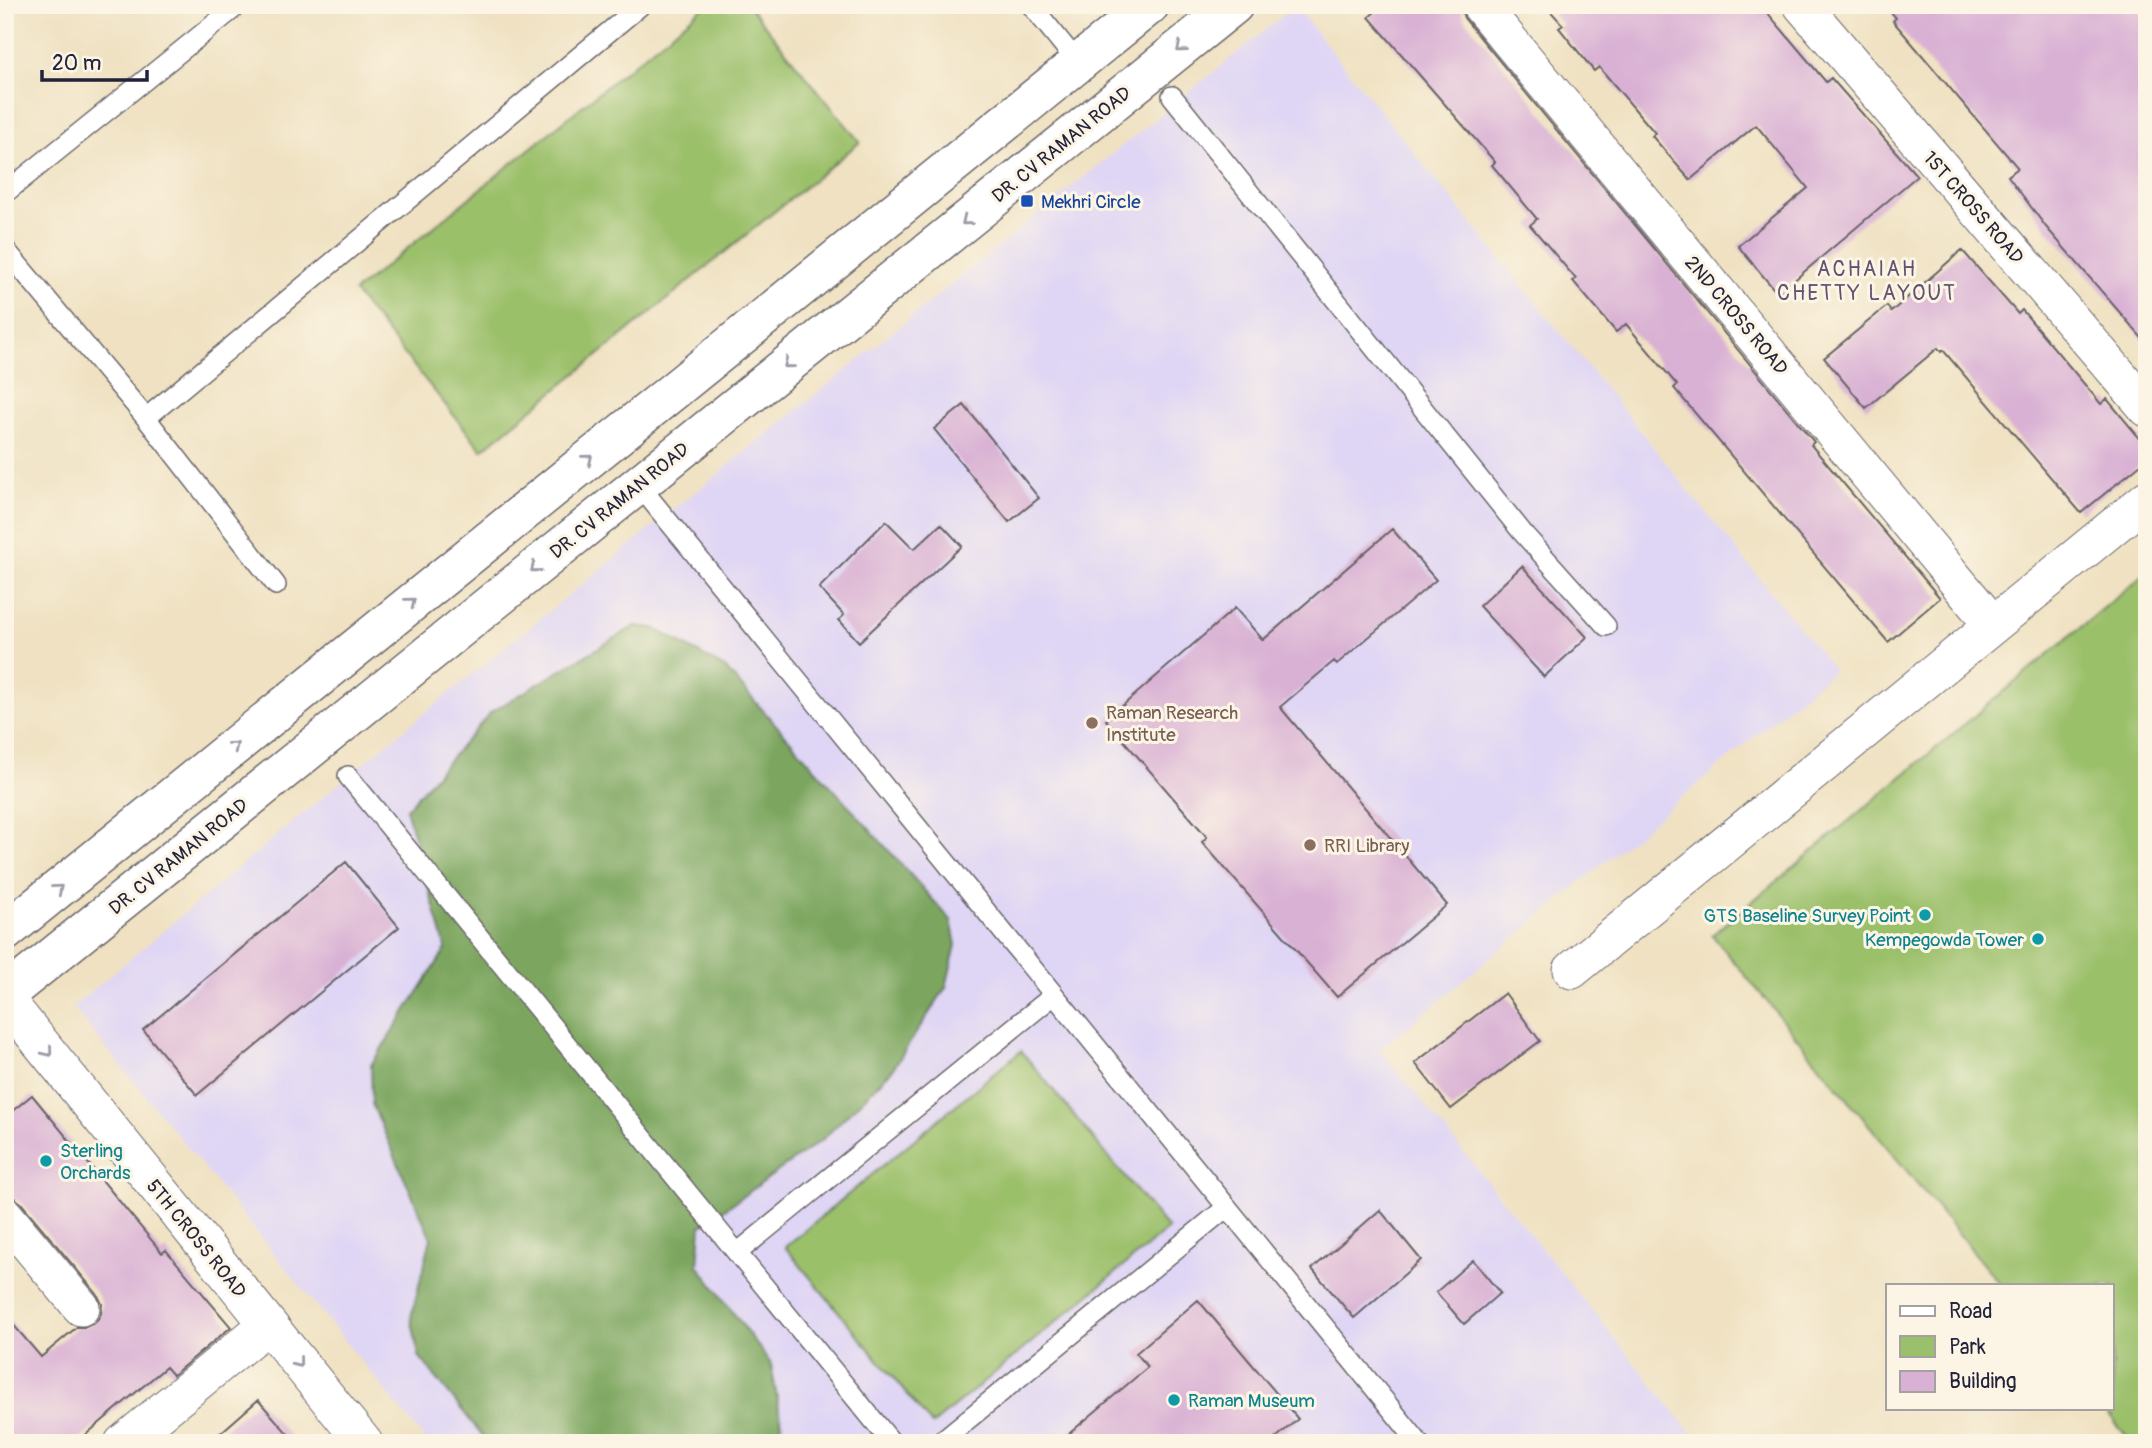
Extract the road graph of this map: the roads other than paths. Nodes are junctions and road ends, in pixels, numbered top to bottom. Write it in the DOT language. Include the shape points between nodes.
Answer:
graph roads {
  1 [pos="238,5"];
  2 [pos="641,5"];
  3 [pos="1031,5"];
  4 [pos="1150,5"];
  5 [pos="1234,5"];
  6 [pos="1480,5"];
  7 [pos="1802,5"];
  8 [pos="1078,63"];
  9 [pos="1172,96"];
  10 [pos="5,193"];
  11 [pos="5,248"];
  12 [pos="2147,408"];
  13 [pos="146,418"];
  14 [pos="638,484"];
  15 [pos="2147,499"];
  16 [pos="276,585"];
  17 [pos="1993,625"];
  18 [pos="1606,626"];
  19 [pos="348,776"];
  20 [pos="5,932"];
  21 [pos="1572,970"];
  22 [pos="1054,995"];
  23 [pos="5,997"];
  24 [pos="1227,1208"];
  25 [pos="5,1216"];
  26 [pos="737,1253"];
  27 [pos="81,1307"];
  28 [pos="267,1325"];
  29 [pos="123,1443"];
  30 [pos="364,1443"];
  31 [pos="892,1443"];
  32 [pos="939,1443"];
  33 [pos="1419,1443"];
  1 -- 10 [label="lane"];
  2 -- 13 [label="lane"];
  3 -- 8 [label="lane"];
  4 -- 8 [label="highway"];
  5 -- 14 [label="highway, DR. CV RAMAN ROAD, one-way"];
  6 -- 17 [label="street, 2ND CROSS ROAD"];
  7 -- 12 [label="street, 1ST CROSS ROAD"];
  20 -- 8 [label="highway, one-way"];
  9 -- 18 [label="lane" via="1521,533"];
  11 -- 13 [label="lane"];
  13 -- 16 [label="lane"];
  14 -- 22 [label="lane"];
  14 -- 23 [label="highway, DR. CV RAMAN ROAD, one-way"];
  15 -- 17 [label="street"];
  17 -- 21 [label="street"];
  19 -- 26 [label="lane"];
  22 -- 24 [label="lane"];
  22 -- 26 [label="lane"];
  23 -- 28 [label="street, 5TH CROSS ROAD, one-way"];
  24 -- 32 [label="lane"];
  24 -- 33 [label="lane"];
  25 -- 27 [label="street"];
  26 -- 31 [label="lane"];
  28 -- 29 [label="street"];
  28 -- 30 [label="street, 5TH CROSS ROAD, one-way"];
}
